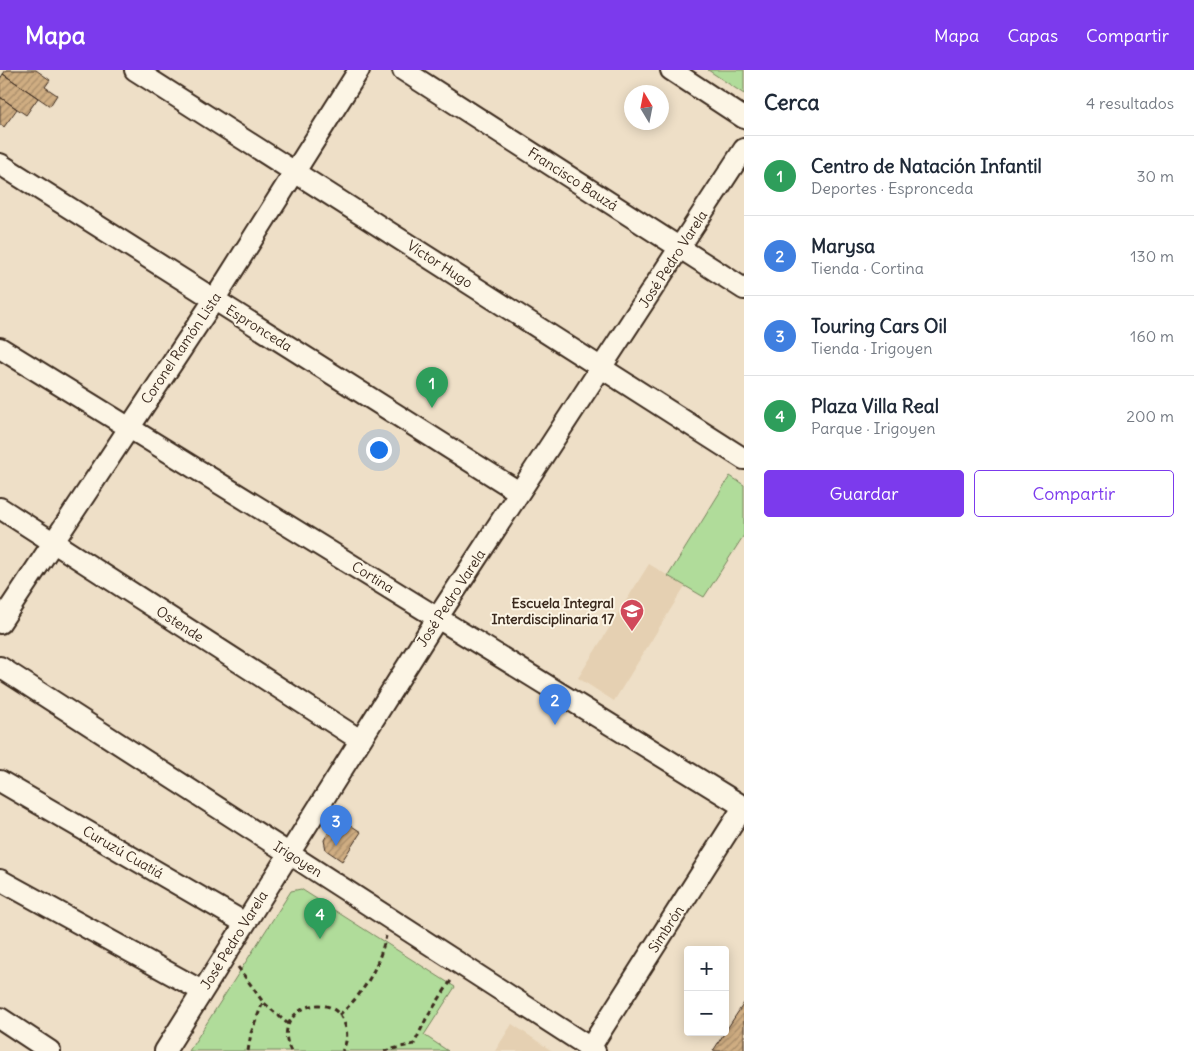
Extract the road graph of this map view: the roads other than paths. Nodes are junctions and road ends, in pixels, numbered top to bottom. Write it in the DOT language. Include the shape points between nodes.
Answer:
graph roads {
  1 [pos="135,70"];
  2 [pos="359,70"];
  3 [pos="403,70"];
  4 [pos="672,70"];
  5 [pos="744,118"];
  6 [pos="744,149"];
  7 [pos="0,164"];
  8 [pos="294,172"];
  9 [pos="680,248"];
  10 [pos="744,288"];
  11 [pos="214,300"];
  12 [pos="0,348"];
  13 [pos="602,368"];
  14 [pos="129,427"];
  15 [pos="744,459"];
  16 [pos="519,492"];
  17 [pos="0,508"];
  18 [pos="54,542"];
  19 [pos="438,617"];
  20 [pos="0,623"];
  21 [pos="0,667"];
  22 [pos="360,740"];
  23 [pos="0,781"];
  24 [pos="744,807"];
  25 [pos="289,854"];
  26 [pos="0,880"];
  27 [pos="245,923"];
  28 [pos="202,991"];
  29 [pos="0,1018"];
  30 [pos="591,1050"];
  31 [pos="50,1051"];
  32 [pos="165,1051"];
  1 -- 8 [label="street, Víctor Hugo"];
  2 -- 8 [label="street, Coronel Ramón Lista"];
  3 -- 9 [label="street, Francisco Bauzá"];
  4 -- 5 [label="street"];
  6 -- 9 [label="street, José Pedro Varela"];
  7 -- 11 [label="street, Espronceda"];
  8 -- 11 [label="street, Coronel Ramón Lista"];
  8 -- 13 [label="street, Víctor Hugo"];
  9 -- 10 [label="street, Francisco Bauzá"];
  9 -- 13 [label="street, José Pedro Varela"];
  11 -- 14 [label="street, Coronel Ramón Lista"];
  11 -- 16 [label="street, Espronceda"];
  12 -- 14 [label="street, Cortina"];
  13 -- 15 [label="street, Víctor Hugo"];
  13 -- 16 [label="street, José Pedro Varela"];
  14 -- 18 [label="street, Coronel Ramón Lista"];
  14 -- 19 [label="street, Cortina"];
  16 -- 19 [label="street, José Pedro Varela"];
  17 -- 18 [label="street, Ostende"];
  18 -- 20 [label="street, Coronel Ramón Lista"];
  18 -- 22 [label="street, Ostende"];
  19 -- 22 [label="street, José Pedro Varela"];
  19 -- 24 [label="street, Cortina"];
  21 -- 25 [label="street, Irigoyen"];
  22 -- 25 [label="street, José Pedro Varela"];
  23 -- 27 [label="street, Curuzú Cuatiá"];
  24 -- 30 [label="street, Simbrón"];
  25 -- 27 [label="street, José Pedro Varela"];
  25 -- 30 [label="street, Irigoyen"];
  26 -- 28 [label="street"];
  27 -- 28 [label="street, José Pedro Varela"];
  28 -- 32 [label="street, José Pedro Varela"];
  29 -- 31 [label="street"];
}
